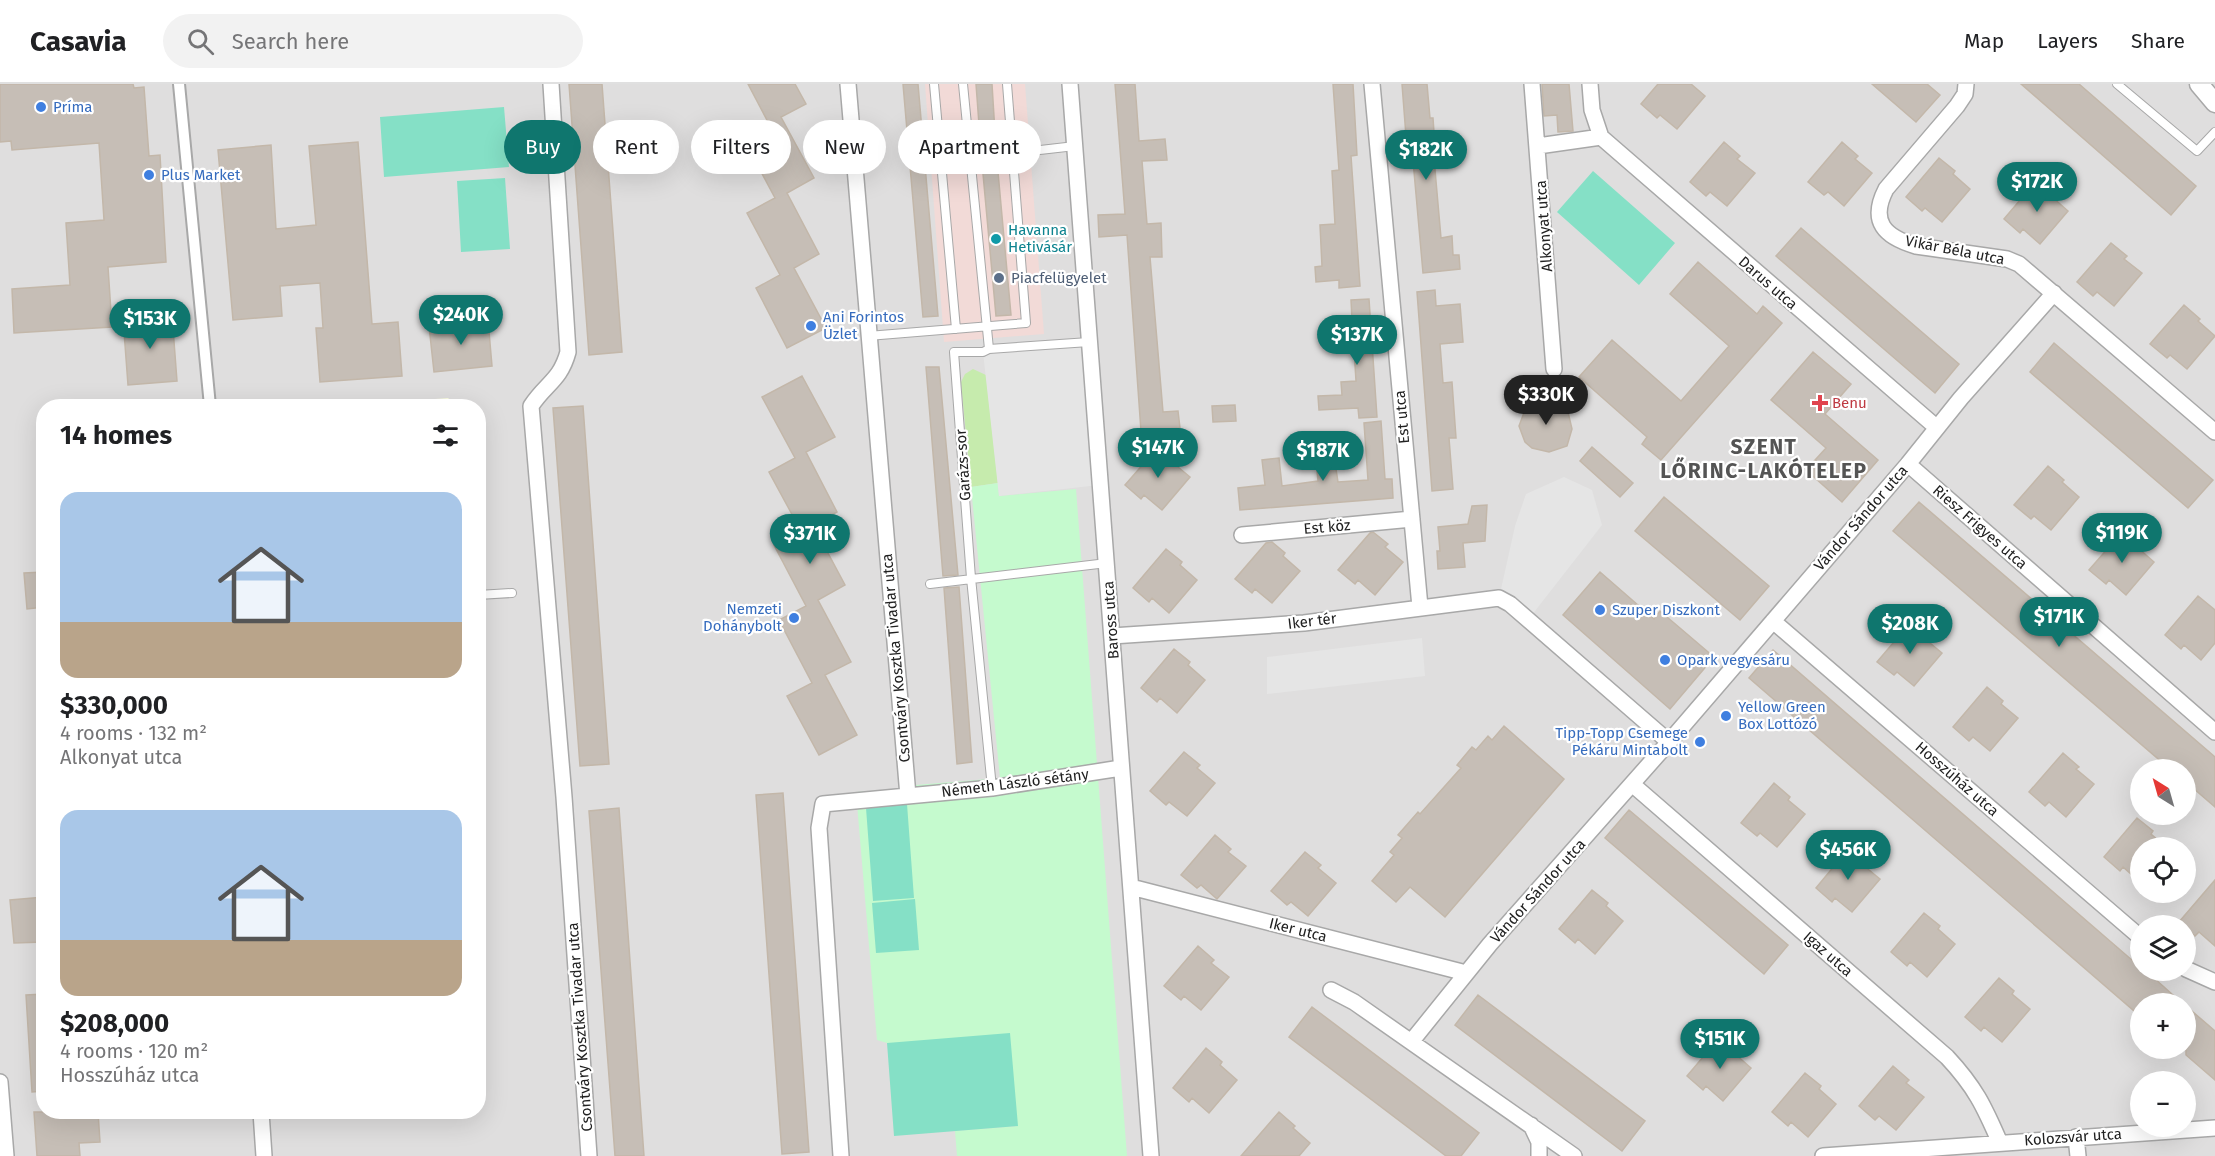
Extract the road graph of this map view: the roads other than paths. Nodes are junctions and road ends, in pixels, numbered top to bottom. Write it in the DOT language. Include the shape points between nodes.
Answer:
graph roads {
  1 [pos="179,84"];
  2 [pos="551,84"];
  3 [pos="848,84"];
  4 [pos="934,84"];
  5 [pos="963,84"];
  6 [pos="1007,84"];
  7 [pos="1070,84"];
  8 [pos="1372,84"];
  9 [pos="1532,84"];
  10 [pos="1590,84"];
  11 [pos="1966,84"];
  12 [pos="2117,84"];
  13 [pos="2199,84"];
  14 [pos="2215,103"];
  15 [pos="966,120"];
  16 [pos="1010,120"];
  17 [pos="2215,132"];
  18 [pos="1601,137"];
  19 [pos="1075,146"];
  20 [pos="1538,146"];
  21 [pos="1041,150"];
  22 [pos="972,174"];
  23 [pos="1015,174"];
  24 [pos="2054,293"];
  25 [pos="986,326"];
  26 [pos="956,329"];
  27 [pos="868,336"];
  28 [pos="1089,342"];
  29 [pos="989,349"];
  30 [pos="1554,369"];
  31 [pos="209,399"];
  32 [pos="1936,427"];
  33 [pos="2215,432"];
  34 [pos="1908,464"];
  35 [pos="1412,519"];
  36 [pos="1242,535"];
  37 [pos="1107,563"];
  38 [pos="971,578"];
  39 [pos="930,584"];
  40 [pos="512,593"];
  41 [pos="486,595"];
  42 [pos="1420,607"];
  43 [pos="1773,621"];
  44 [pos="1112,636"];
  45 [pos="2215,732"];
  46 [pos="1668,742"];
  47 [pos="1121,768"];
  48 [pos="1632,784"];
  49 [pos="992,788"];
  50 [pos="908,796"];
  51 [pos="1131,887"];
  52 [pos="2130,928"];
  53 [pos="1466,973"];
  54 [pos="2196,973"];
  55 [pos="2215,982"];
  56 [pos="1331,990"];
  57 [pos="1411,1042"];
  58 [pos="0,1082"];
  59 [pos="261,1119"];
  60 [pos="1531,1125"];
  61 [pos="2215,1128"];
  62 [pos="2076,1137"];
  63 [pos="2000,1143"];
  64 [pos="1894,1153"];
  65 [pos="6,1156"];
  66 [pos="264,1156"];
  67 [pos="589,1156"];
  68 [pos="841,1156"];
  69 [pos="1151,1156"];
  70 [pos="1539,1156"];
  71 [pos="1574,1156"];
  72 [pos="1823,1156"];
  73 [pos="2078,1156"];
  1 -- 31 [label="street"];
  2 -- 67 [label="street, Csontváry Kosztka Tivadar utca" via="568,352 563,369 531,406"];
  3 -- 27 [label="street, Csontváry Kosztka Tivadar utca"];
  4 -- 26 [label="lane"];
  5 -- 15 [label="lane"];
  6 -- 16 [label="lane"];
  7 -- 19 [label="street, Baross utca"];
  8 -- 35 [label="street, Est utca"];
  9 -- 20 [label="street, Alkonyat utca"];
  10 -- 18 [label="street" via="1592,110"];
  11 -- 24 [label="street, Vikár Béla utca" via="1957,106 1886,189 1879,202 1878,216 1891,235 1902,242 2007,259"];
  12 -- 17 [label="lane" via="2197,151"];
  13 -- 14 [label="street"];
  18 -- 20 [label="street"];
  18 -- 32 [label="street, Darus utca"];
  19 -- 21 [label="lane"];
  19 -- 28 [label="street, Baross utca"];
  20 -- 30 [label="street, Alkonyat utca"];
  22 -- 25 [label="lane"];
  23 -- 25 [label="lane" via="1026,323"];
  24 -- 32 [label="street, Vándor Sándor utca"];
  24 -- 33 [label="street, Vikár Béla utca"];
  25 -- 26 [label="lane"];
  25 -- 29 [label="lane"];
  26 -- 27 [label="lane"];
  27 -- 50 [label="street, Csontváry Kosztka Tivadar utca"];
  28 -- 29 [label="lane"];
  28 -- 37 [label="street, Baross utca"];
  29 -- 38 [label="lane, Garázs-sor" via="954,352"];
  32 -- 34 [label="street, Vándor Sándor utca"];
  34 -- 43 [label="street, Vándor Sándor utca"];
  34 -- 45 [label="street, Riesz Frigyes utca"];
  35 -- 36 [label="street, Est köz"];
  35 -- 42 [label="street, Est utca"];
  37 -- 38 [label="lane"];
  37 -- 44 [label="street, Baross utca"];
  38 -- 39 [label="lane"];
  38 -- 49 [label="lane, Garázs-sor"];
  40 -- 41 [label="lane"];
  42 -- 44 [label="street, Iker tér" via="1304,623"];
  42 -- 46 [label="street, Iker tér" via="1499,598"];
  43 -- 46 [label="street, Vándor Sándor utca"];
  43 -- 52 [label="street, Hosszúház utca"];
  44 -- 47 [label="street, Baross utca"];
  46 -- 48 [label="street, Vándor Sándor utca"];
  47 -- 49 [label="street, Németh László sétány"];
  47 -- 51 [label="street, Baross utca"];
  48 -- 53 [label="street, Vándor Sándor utca"];
  48 -- 63 [label="street, Igaz utca" via="1947,1056 1982,1101"];
  49 -- 50 [label="street, Németh László sétány"];
  50 -- 68 [label="street" via="823,804 819,828"];
  51 -- 53 [label="street, Iker utca"];
  51 -- 69 [label="street, Baross utca"];
  53 -- 57 [label="street, Vándor Sándor utca"];
  54 -- 55 [label="street"];
  56 -- 57 [label="street"];
  57 -- 60 [label="street"];
  58 -- 65 [label="street"];
  59 -- 66 [label="street"];
  60 -- 70 [label="street" via="1539,1142"];
  60 -- 71 [label="street"];
  61 -- 62 [label="street, Kolozsvár utca"];
  62 -- 63 [label="street, Kolozsvár utca"];
  62 -- 73 [label="street"];
  63 -- 64 [label="street, Kolozsvár utca"];
  64 -- 72 [label="street, Kolozsvár utca"];
}
